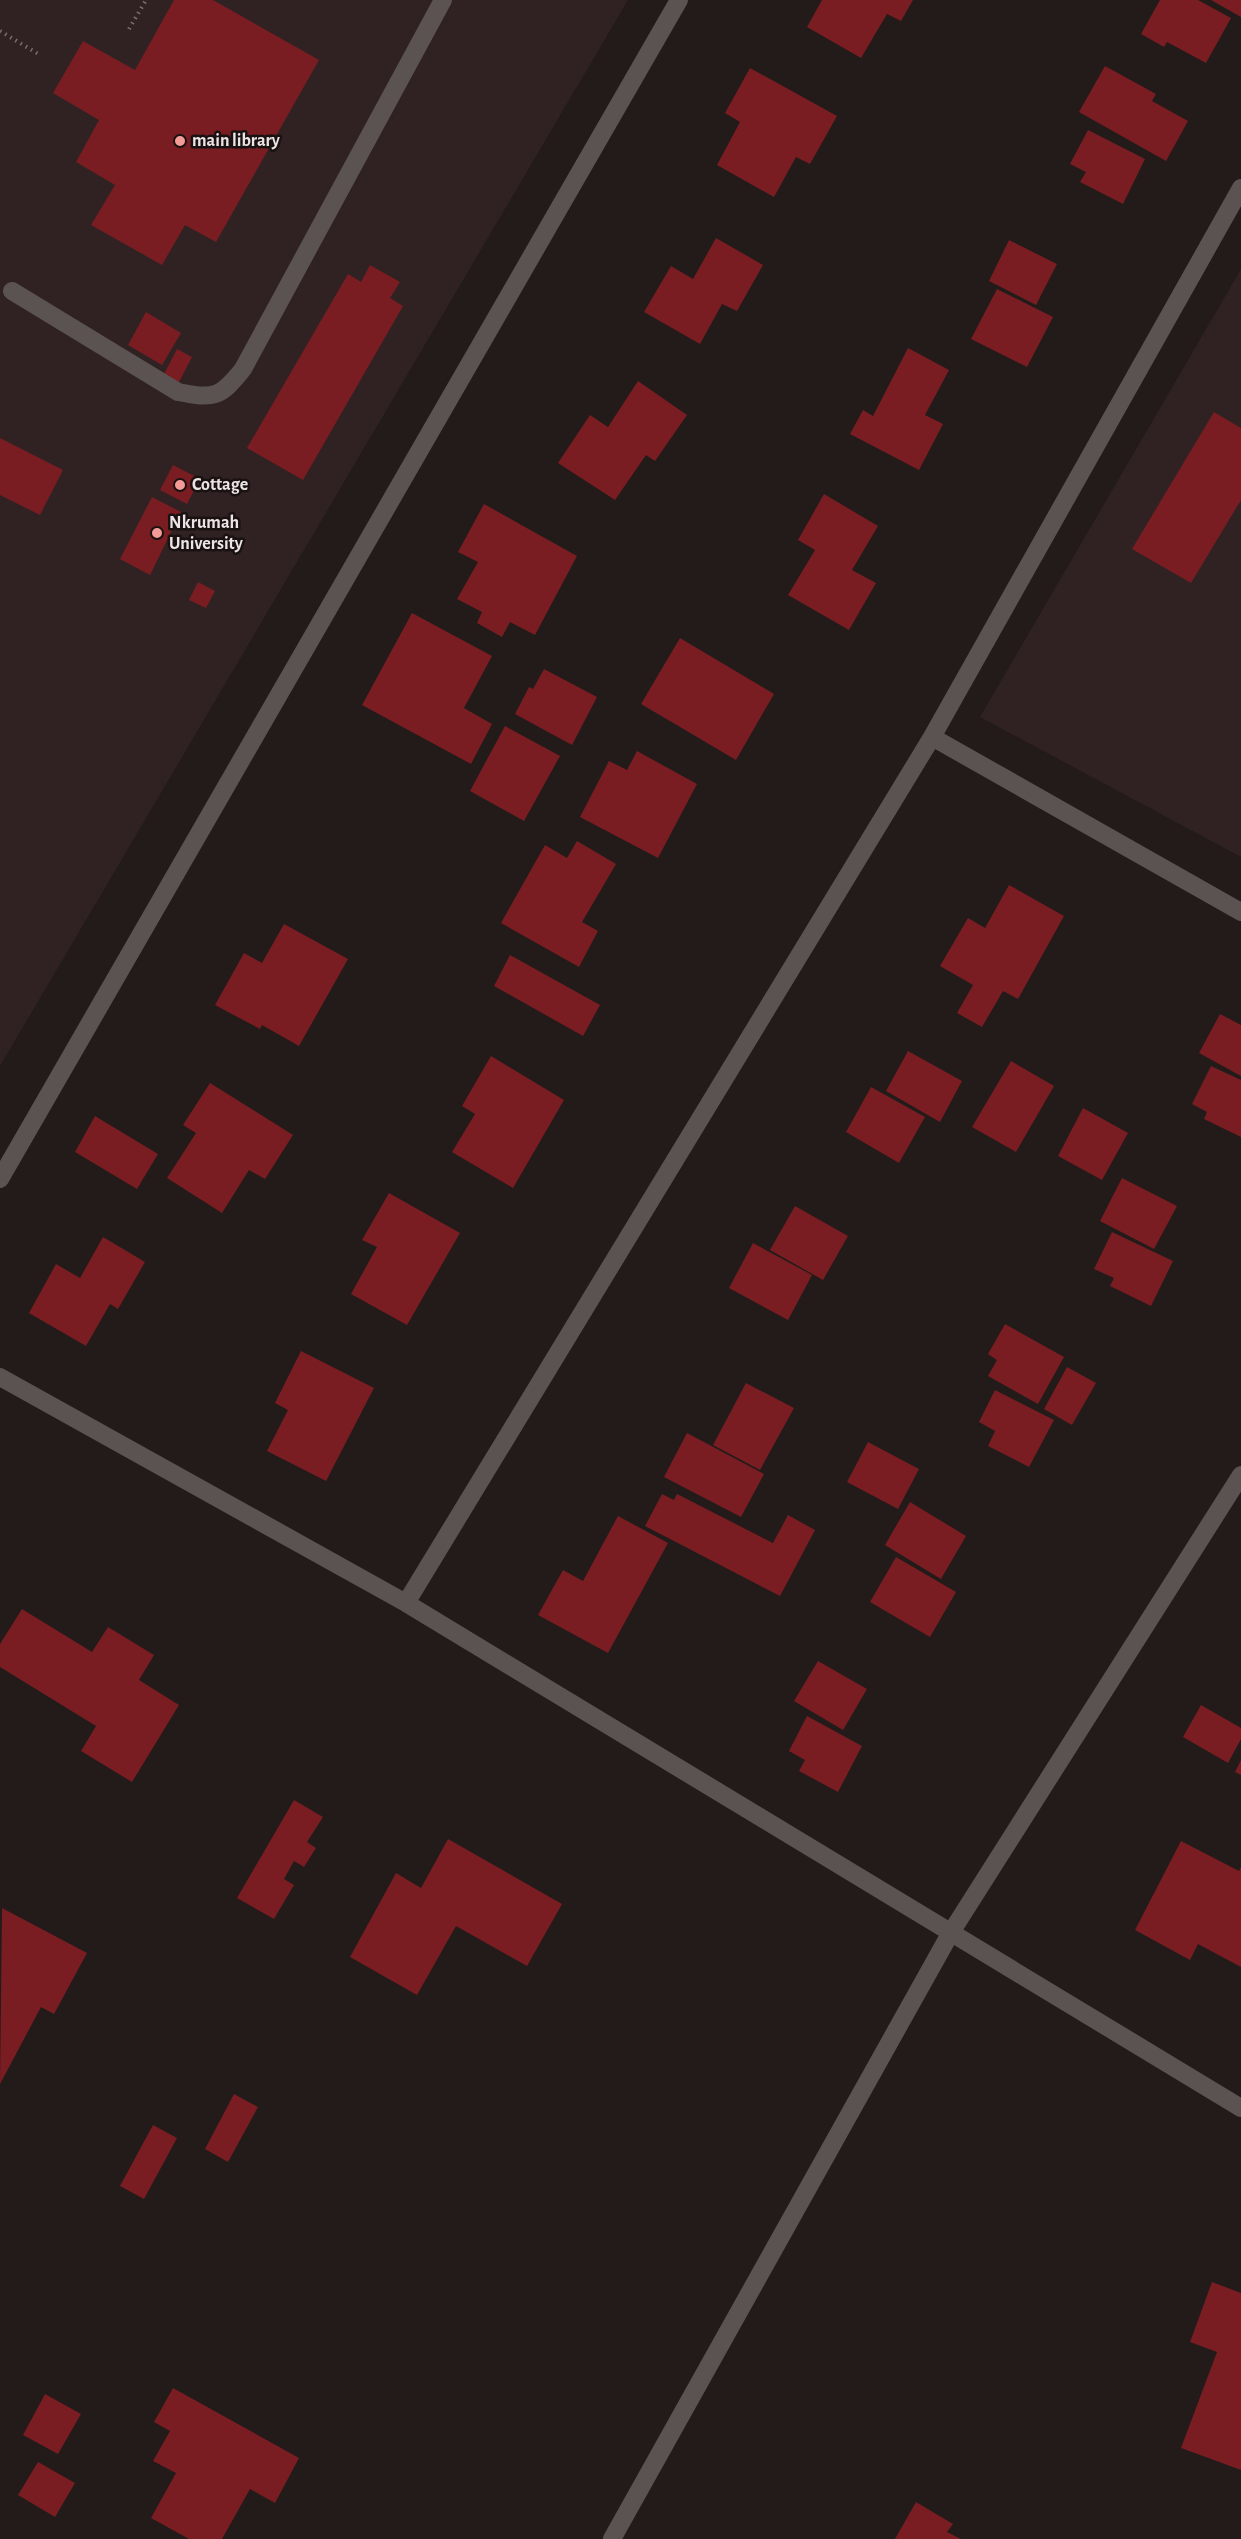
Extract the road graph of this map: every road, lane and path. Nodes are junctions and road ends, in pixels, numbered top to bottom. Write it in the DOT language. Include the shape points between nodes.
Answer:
graph roads {
  1 [pos="146,0"];
  2 [pos="443,0"];
  3 [pos="679,0"];
  4 [pos="129,28"];
  5 [pos="0,31"];
  6 [pos="40,56"];
  7 [pos="1241,188"];
  8 [pos="12,291"];
  9 [pos="932,737"];
  10 [pos="1241,912"];
  11 [pos="0,1179"];
  12 [pos="0,1377"];
  13 [pos="1241,1475"];
  14 [pos="406,1603"];
  15 [pos="950,1934"];
  16 [pos="1241,2108"];
  17 [pos="612,2539"];
  1 -- 4 [label="path"];
  2 -- 8 [label="street" via="243,369 226,390 204,397 178,392"];
  3 -- 11 [label="street"];
  5 -- 6 [label="path"];
  7 -- 9 [label="street"];
  9 -- 10 [label="street"];
  9 -- 14 [label="street"];
  12 -- 14 [label="street"];
  13 -- 15 [label="street"];
  14 -- 15 [label="street"];
  15 -- 16 [label="street"];
  15 -- 17 [label="street"];
}
